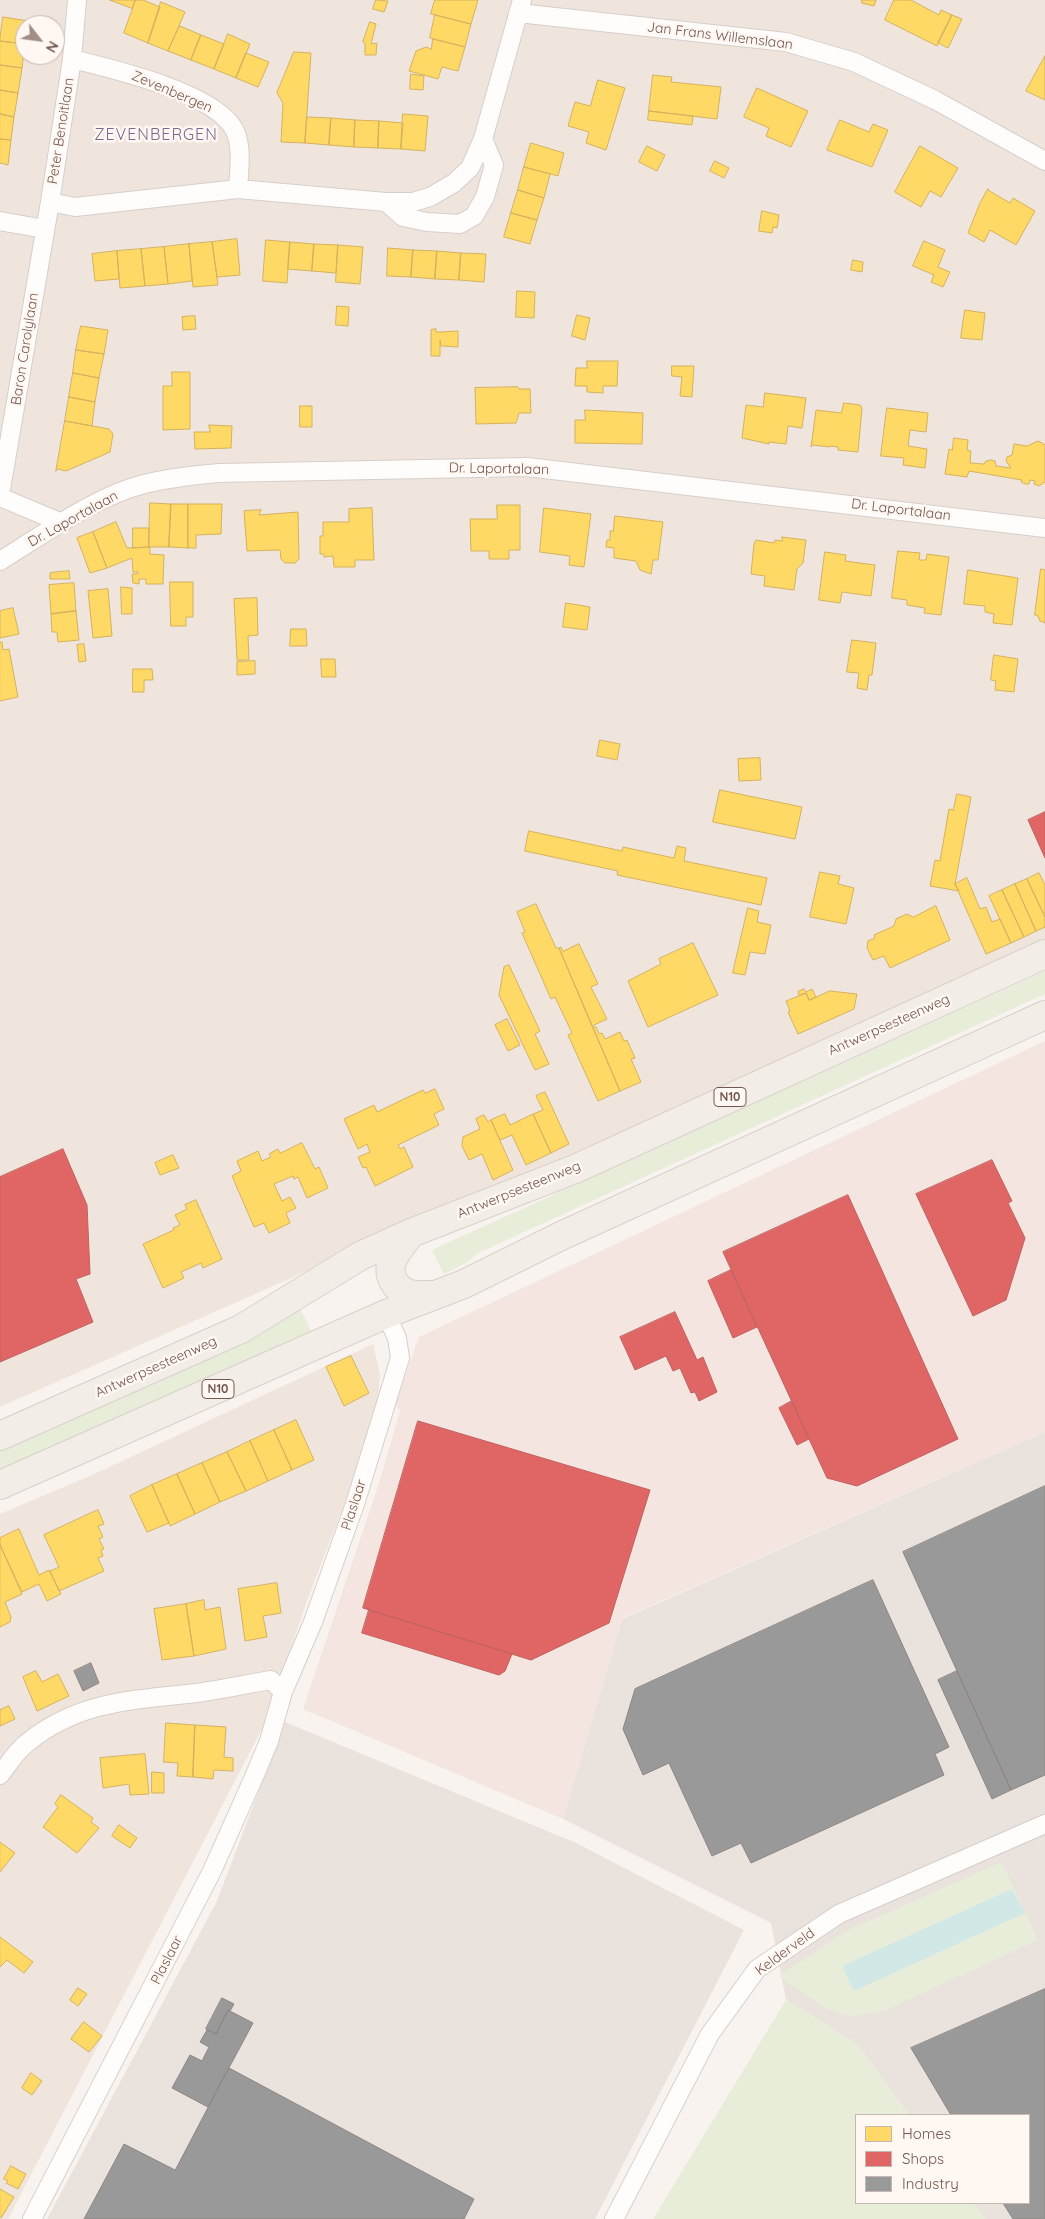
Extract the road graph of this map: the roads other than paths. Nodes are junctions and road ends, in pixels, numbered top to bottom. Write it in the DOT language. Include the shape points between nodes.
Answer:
graph roads {
  1 [pos="77,0"];
  2 [pos="520,6"];
  3 [pos="72,59"];
  4 [pos="483,139"];
  5 [pos="1045,161"];
  6 [pos="238,189"];
  7 [pos="50,202"];
  8 [pos="386,202"];
  9 [pos="0,221"];
  10 [pos="45,229"];
  11 [pos="0,496"];
  12 [pos="62,523"];
  13 [pos="1045,528"];
  14 [pos="0,561"];
  15 [pos="1045,954"];
  16 [pos="1045,1015"];
  17 [pos="411,1233"];
  18 [pos="436,1295"];
  19 [pos="386,1314"];
  20 [pos="0,1436"];
  21 [pos="0,1485"];
  22 [pos="283,1692"];
  23 [pos="0,1775"];
  24 [pos="1045,1824"];
  25 [pos="32,2219"];
  26 [pos="614,2219"];
  1 -- 3 [label="street, Peter Benoitlaan"];
  2 -- 4 [label="street"];
  2 -- 5 [label="street, Jan Frans Willemslaan" via="786,42 863,66 935,100"];
  3 -- 6 [label="street, Zevenbergen" via="155,82 216,108 233,128 239,146"];
  3 -- 7 [label="street, Peter Benoitlaan"];
  4 -- 8 [label="street" via="470,168 454,183 430,197 412,202"];
  4 -- 8 [label="street" via="494,165 485,197 474,216 460,224 427,222 402,217"];
  6 -- 7 [label="street" via="75,207"];
  6 -- 8 [label="street"];
  7 -- 10 [label="street, Baron Carolylaan"];
  9 -- 10 [label="street"];
  10 -- 11 [label="street, Baron Carolylaan"];
  11 -- 12 [label="street, Baron Carolylaan"];
  12 -- 13 [label="street, Dr. Laportalaan" via="105,499 143,484 188,475 528,467"];
  12 -- 14 [label="street, Dr. Laportalaan"];
  15 -- 17 [label="main road, Antwerpsesteenweg / N10" via="575,1169"];
  16 -- 18 [label="main road, N10"];
  17 -- 18 [label="main road" via="393,1260 390,1270 392,1281 410,1294"];
  17 -- 20 [label="main road, Antwerpsesteenweg / N10" via="360,1256 241,1329"];
  18 -- 19 [label="main road, N10"];
  19 -- 21 [label="main road, N10"];
  19 -- 22 [label="street, Plaslaar" via="397,1338 400,1358 355,1504 313,1622"];
  22 -- 23 [label="street" via="271,1680 104,1704 49,1726 25,1744"];
  22 -- 25 [label="street, Plaslaar" via="265,1750 212,1871"];
  24 -- 26 [label="street, Kelderveld" via="839,1914 757,1969 710,2034"];
}
